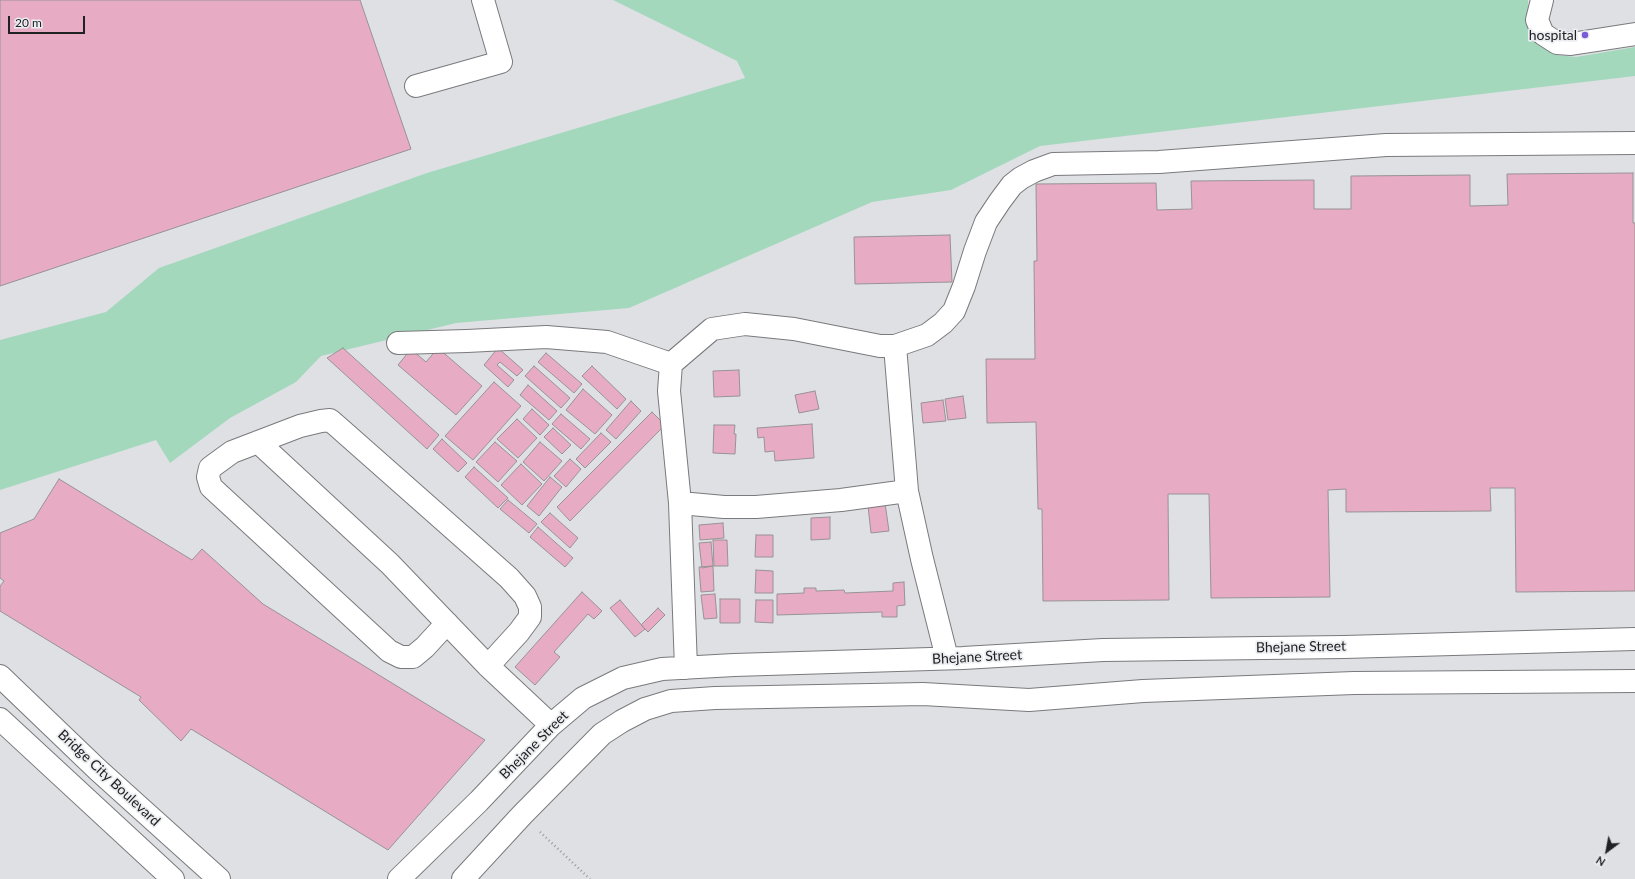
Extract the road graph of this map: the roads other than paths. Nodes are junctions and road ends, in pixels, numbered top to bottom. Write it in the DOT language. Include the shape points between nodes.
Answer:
graph roads {
  1 [pos="483,0"];
  2 [pos="1542,0"];
  3 [pos="1635,34"];
  4 [pos="416,86"];
  5 [pos="1635,143"];
  6 [pos="398,343"];
  7 [pos="895,346"];
  8 [pos="671,364"];
  9 [pos="258,442"];
  10 [pos="907,491"];
  11 [pos="680,503"];
  12 [pos="447,624"];
  13 [pos="1635,640"];
  14 [pos="948,658"];
  15 [pos="488,666"];
  16 [pos="686,668"];
  17 [pos="0,676"];
  18 [pos="1635,681"];
  19 [pos="0,719"];
  20 [pos="551,725"];
  21 [pos="173,879"];
  22 [pos="219,879"];
  23 [pos="399,879"];
  24 [pos="464,879"];
  1 -- 4 [label="street" via="501,62"];
  2 -- 3 [label="street" via="1537,20 1543,34 1557,43 1571,44"];
  5 -- 7 [label="street" via="1386,145 1159,162 1052,164 1021,178 1000,201 986,222 954,311 944,323 927,334"];
  6 -- 8 [label="street" via="546,336 608,342"];
  7 -- 8 [label="street" via="880,346 794,329 745,324 712,329"];
  7 -- 10 [label="street"];
  8 -- 11 [label="street" via="669,391"];
  9 -- 12 [label="street" via="390,564"];
  9 -- 12 [label="street" via="232,452 210,468 208,477 211,487 316,586 395,655 413,657"];
  9 -- 15 [label="street" via="300,426 330,420 509,578 525,596 530,606 530,617"];
  10 -- 11 [label="street" via="756,507"];
  10 -- 14 [label="street"];
  11 -- 16 [label="street"];
  12 -- 15 [label="street"];
  13 -- 14 [label="street, Bhejane Street" via="1103,650"];
  14 -- 16 [label="street, Bhejane Street"];
  15 -- 20 [label="street"];
  16 -- 20 [label="street, Bhejane Street" via="662,669 623,678 583,698"];
  17 -- 22 [label="street, Bridge City Boulevard" via="98,770"];
  18 -- 24 [label="street" via="1354,683 1143,691 1029,700 923,694 671,701 645,709 622,720 602,734 522,815"];
  19 -- 21 [label="street"];
  20 -- 23 [label="street, Bhejane Street" via="479,801"];
}
